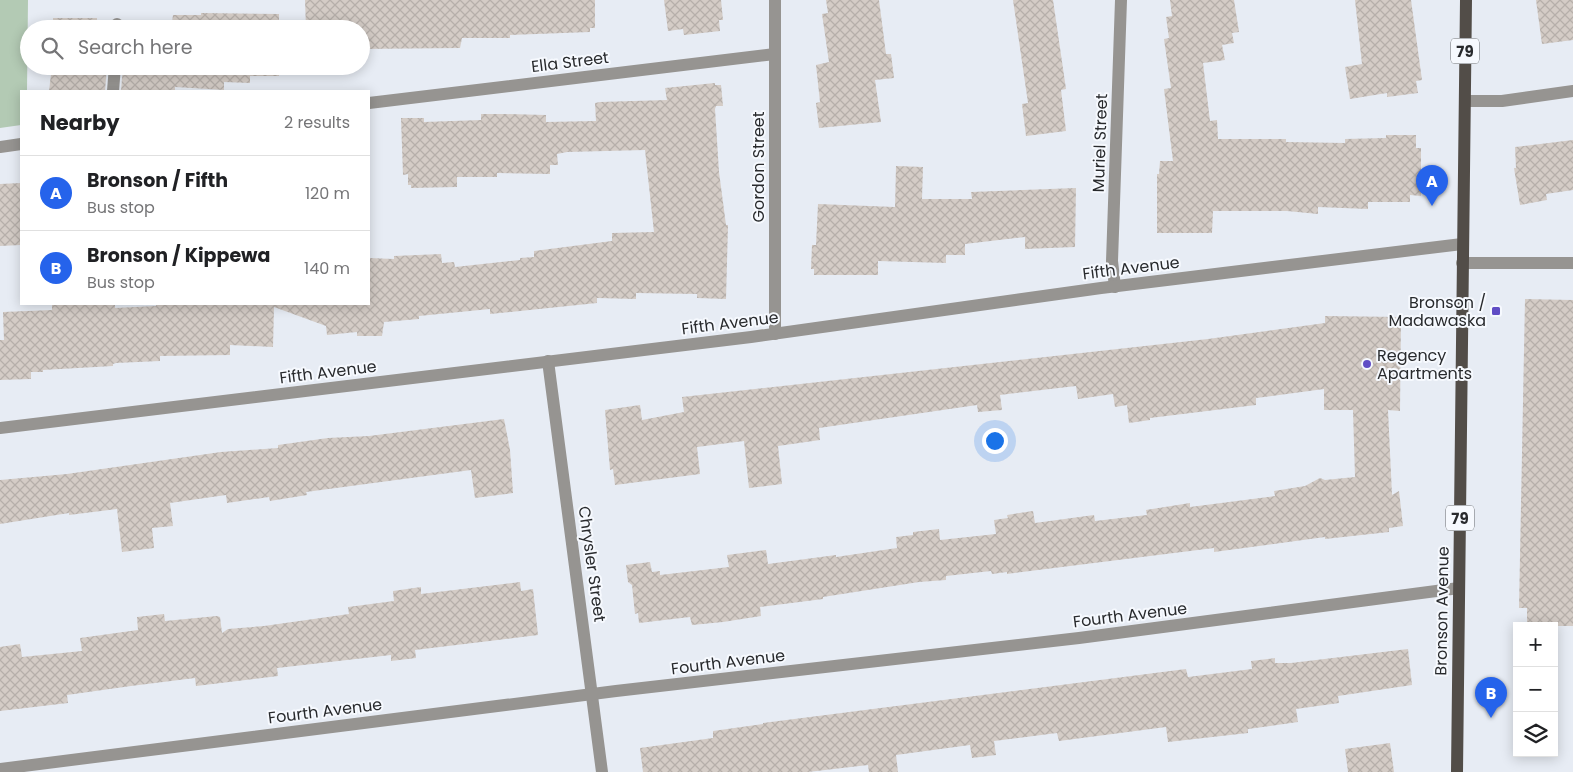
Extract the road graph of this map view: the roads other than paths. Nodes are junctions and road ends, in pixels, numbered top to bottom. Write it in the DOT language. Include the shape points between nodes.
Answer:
graph roads {
  1 [pos="775,0"];
  2 [pos="1121,0"];
  3 [pos="1466,0"];
  4 [pos="775,54"];
  5 [pos="114,75"];
  6 [pos="113,90"];
  7 [pos="1573,91"];
  8 [pos="1465,102"];
  9 [pos="370,103"];
  10 [pos="20,144"];
  11 [pos="0,147"];
  12 [pos="1462,244"];
  13 [pos="1462,263"];
  14 [pos="1573,263"];
  15 [pos="1115,287"];
  16 [pos="775,334"];
  17 [pos="548,361"];
  18 [pos="0,428"];
  19 [pos="1459,588"];
  20 [pos="592,694"];
  21 [pos="0,769"];
  22 [pos="602,772"];
  23 [pos="1457,772"];
  1 -- 4 [label="street, Gordon Street"];
  2 -- 15 [label="street, Muriel Street" via="1112,261"];
  3 -- 8 [label="main road, Bronson Avenue / 79"];
  4 -- 9 [label="street, Ella Street"];
  4 -- 16 [label="street, Gordon Street"];
  5 -- 6 [label="street"];
  7 -- 8 [label="street" via="1502,101"];
  8 -- 12 [label="main road, Bronson Avenue / 79"];
  10 -- 11 [label="street"];
  12 -- 13 [label="main road, Bronson Avenue / 79"];
  12 -- 15 [label="street, Fifth Avenue"];
  13 -- 14 [label="street"];
  13 -- 19 [label="main road, Bronson Avenue / 79"];
  15 -- 16 [label="street, Fifth Avenue"];
  16 -- 17 [label="street, Fifth Avenue"];
  17 -- 18 [label="street, Fifth Avenue"];
  17 -- 20 [label="street, Chrysler Street"];
  19 -- 20 [label="street, Fourth Avenue" via="1079,638"];
  19 -- 23 [label="main road, Bronson Avenue / 79"];
  20 -- 21 [label="street, Fourth Avenue"];
  20 -- 22 [label="street, Chrysler Street"];
}
